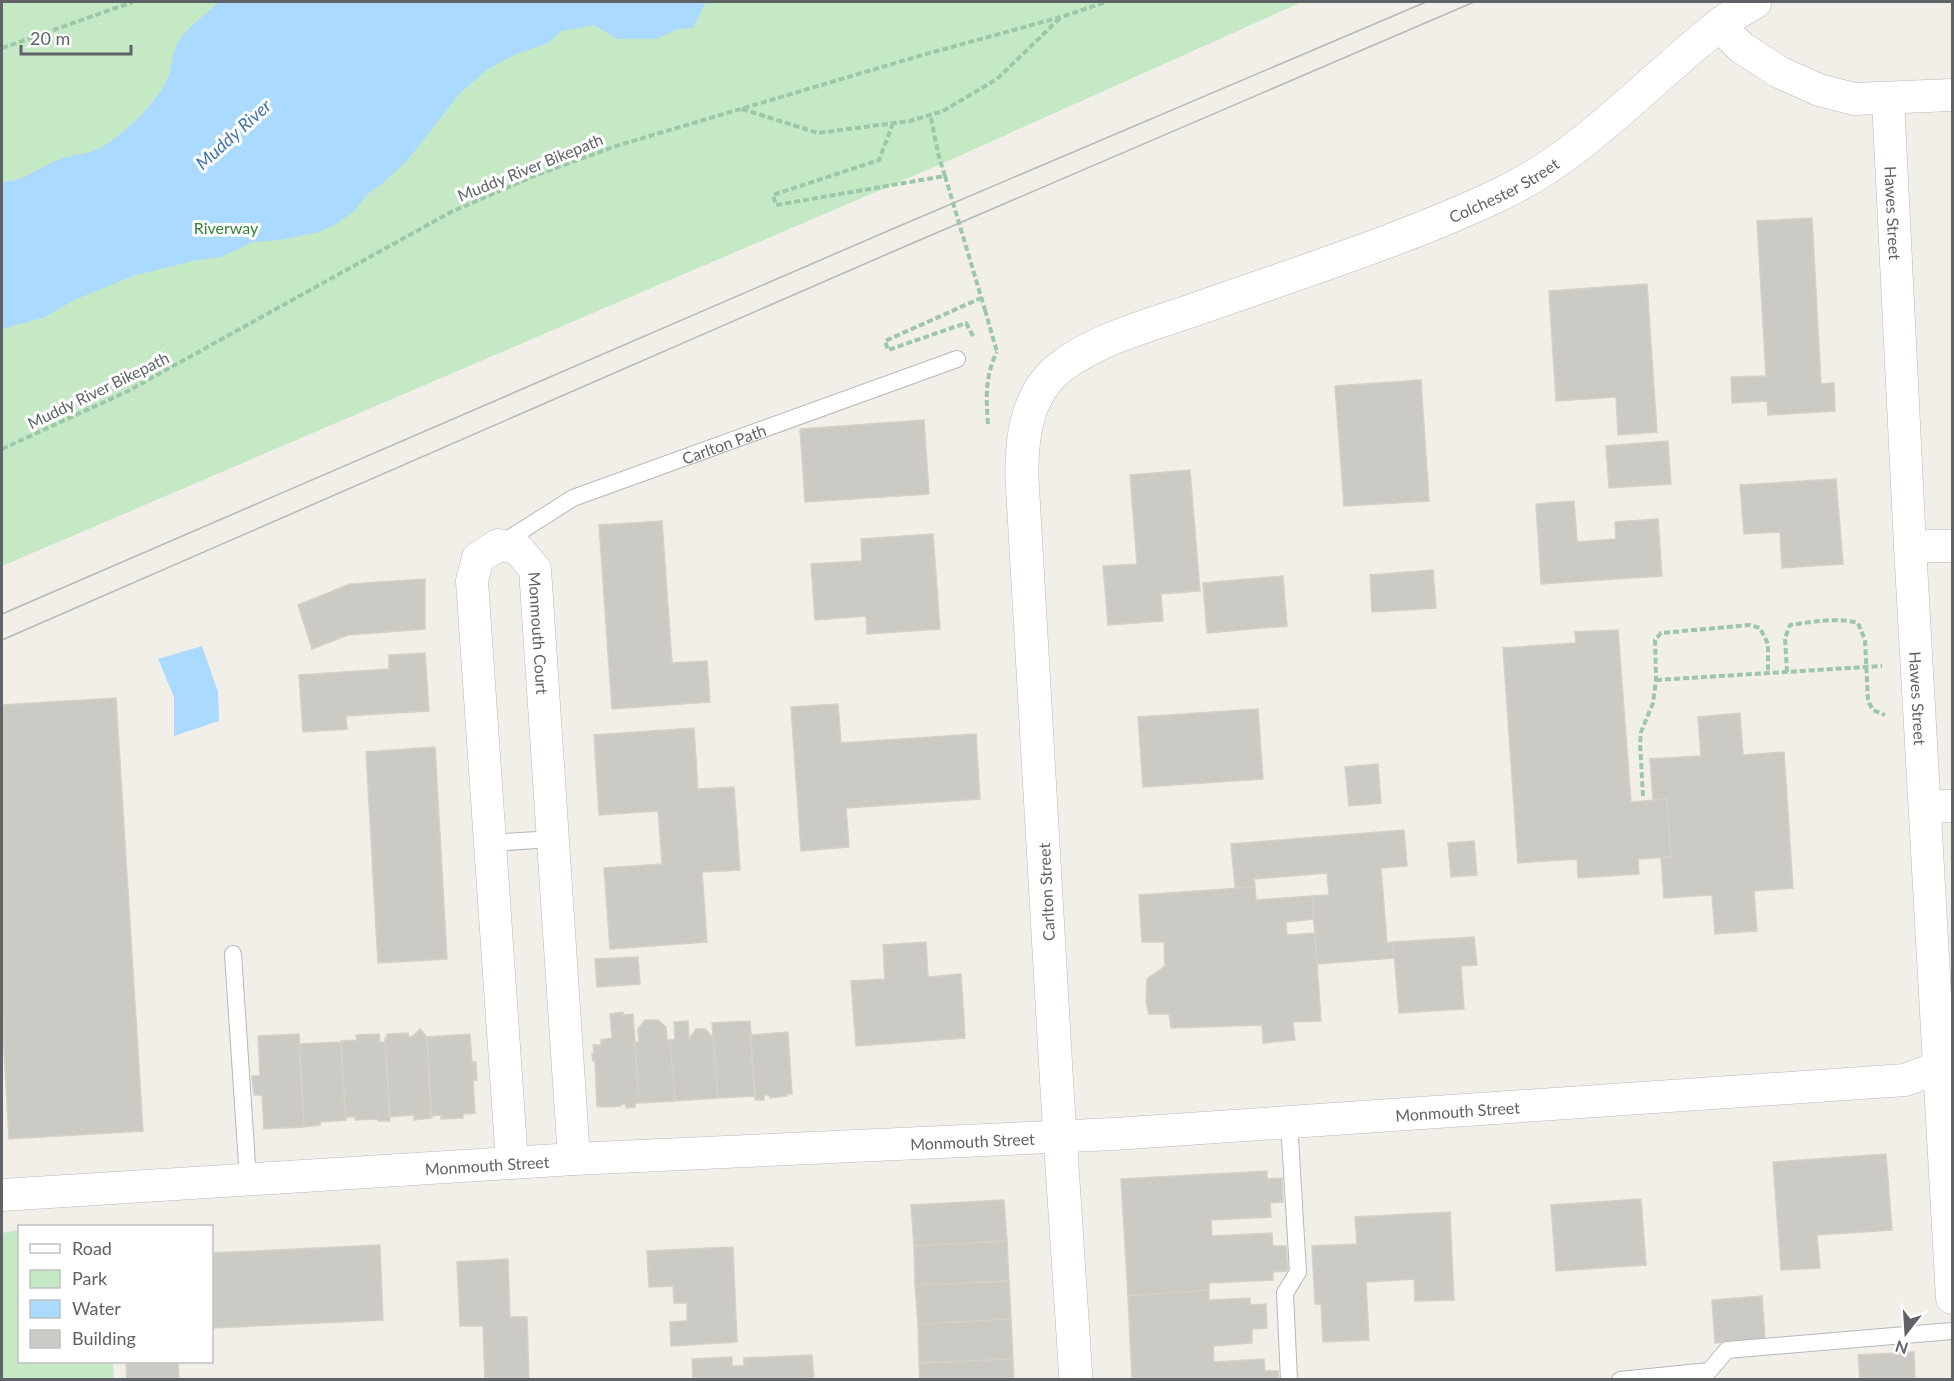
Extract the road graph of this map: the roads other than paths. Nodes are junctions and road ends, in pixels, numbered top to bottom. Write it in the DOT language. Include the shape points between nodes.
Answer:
graph roads {
  1 [pos="1755,2"];
  2 [pos="1718,25"];
  3 [pos="1953,95"];
  4 [pos="1888,99"];
  5 [pos="957,359"];
  6 [pos="1032,405"];
  7 [pos="498,545"];
  8 [pos="1910,546"];
  9 [pos="1953,546"];
  10 [pos="1939,806"];
  11 [pos="553,839"];
  12 [pos="490,843"];
  13 [pos="233,954"];
  14 [pos="1946,1066"];
  15 [pos="1289,1121"];
  16 [pos="1060,1136"];
  17 [pos="574,1159"];
  18 [pos="512,1163"];
  19 [pos="248,1179"];
  20 [pos="2,1195"];
  21 [pos="1953,1298"];
  22 [pos="1953,1331"];
  23 [pos="1076,1380"];
  24 [pos="1289,1380"];
  25 [pos="1620,1380"];
  1 -- 2 [label="main road, Colchester Street"];
  2 -- 4 [label="street" via="1742,48 1779,72 1819,90 1854,99"];
  2 -- 6 [label="main road, Colchester Street" via="1609,120 1536,175 1424,228 1137,330 1083,353 1055,372"];
  3 -- 4 [label="street"];
  4 -- 8 [label="street, Hawes Street"];
  5 -- 7 [label="lane, Carlton Path" via="573,498"];
  6 -- 16 [label="main road, Carlton Street" via="1026,424 1022,471"];
  7 -- 11 [label="street, Monmouth Court" via="517,548 535,569"];
  7 -- 12 [label="street" via="478,558 472,581"];
  8 -- 9 [label="street"];
  8 -- 10 [label="street, Hawes Street"];
  10 -- 14 [label="street, Hawes Street"];
  11 -- 12 [label="lane"];
  11 -- 17 [label="street, Monmouth Court"];
  12 -- 18 [label="street"];
  13 -- 19 [label="lane"];
  14 -- 15 [label="street, Monmouth Street" via="1905,1080"];
  14 -- 21 [label="street, Hawes Street"];
  15 -- 16 [label="street, Monmouth Street"];
  15 -- 24 [label="lane" via="1298,1272 1285,1293"];
  16 -- 17 [label="street, Monmouth Street"];
  16 -- 23 [label="main road, Carlton Street"];
  17 -- 18 [label="street, Monmouth Street"];
  18 -- 19 [label="street, Monmouth Street"];
  19 -- 20 [label="street, Monmouth Street"];
  22 -- 25 [label="lane" via="1727,1350 1708,1371"];
}
